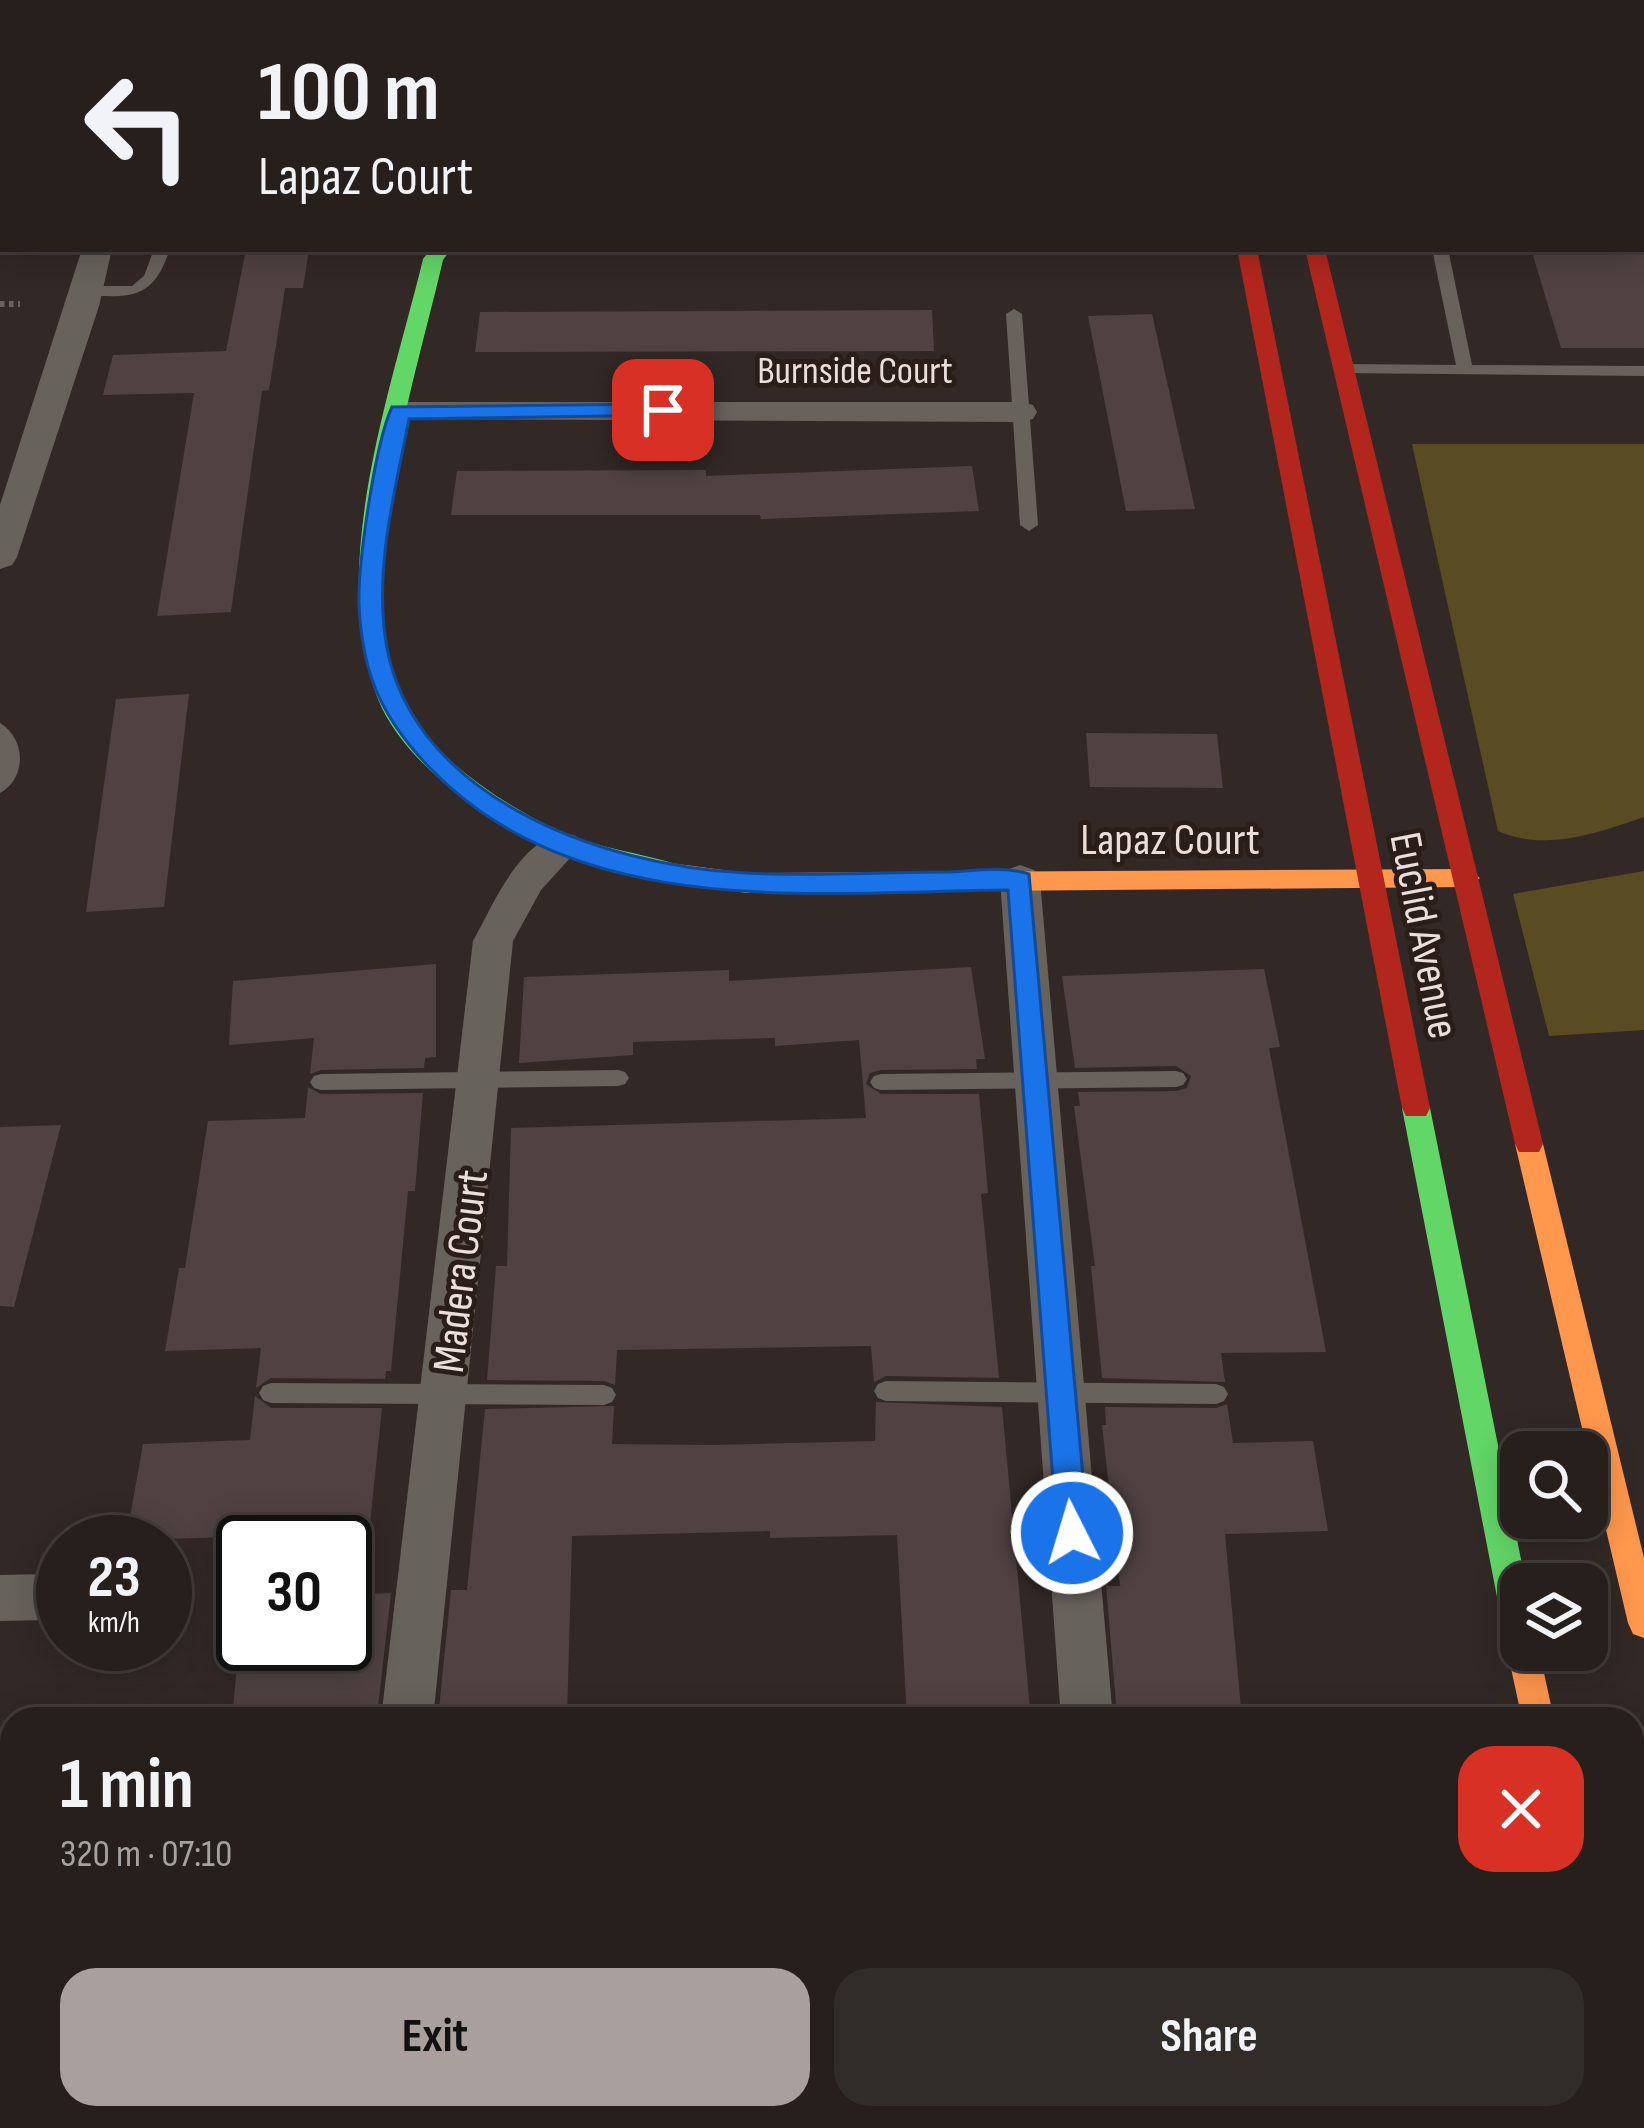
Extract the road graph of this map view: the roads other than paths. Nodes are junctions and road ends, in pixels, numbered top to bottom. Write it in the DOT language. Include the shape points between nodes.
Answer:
graph roads {
  1 [pos="96,252"];
  2 [pos="162,252"];
  3 [pos="438,252"];
  4 [pos="1248,252"];
  5 [pos="1316,252"];
  6 [pos="1441,252"];
  7 [pos="87,291"];
  8 [pos="1014,314"];
  9 [pos="1343,369"];
  10 [pos="1465,370"];
  11 [pos="1644,371"];
  12 [pos="400,412"];
  13 [pos="1021,412"];
  14 [pos="1029,525"];
  15 [pos="0,556"];
  16 [pos="0,730"];
  17 [pos="0,786"];
  18 [pos="562,846"];
  19 [pos="1467,878"];
  20 [pos="1372,879"];
  21 [pos="1020,880"];
  22 [pos="618,1078"];
  23 [pos="1176,1079"];
  24 [pos="480,1080"];
  25 [pos="1036,1081"];
  26 [pos="321,1082"];
  27 [pos="881,1082"];
  28 [pos="886,1391"];
  29 [pos="271,1393"];
  30 [pos="1061,1393"];
  31 [pos="445,1394"];
  32 [pos="1216,1394"];
  33 [pos="604,1395"];
  34 [pos="1506,1563"];
  35 [pos="36,1597"];
  36 [pos="0,1598"];
  37 [pos="1644,1623"];
  38 [pos="1528,1671"];
  39 [pos="408,1707"];
  40 [pos="1087,1707"];
  41 [pos="1535,1707"];
  1 -- 7 [label="street"];
  2 -- 7 [label="lane" via="145,289"];
  3 -- 12 [label="main road, Lapaz Court"];
  4 -- 20 [label="main road, Euclid Avenue"];
  5 -- 9 [label="main road, Euclid Avenue"];
  6 -- 10 [label="lane"];
  7 -- 15 [label="street"];
  8 -- 13 [label="lane"];
  9 -- 10 [label="lane"];
  9 -- 19 [label="main road, Euclid Avenue"];
  10 -- 11 [label="lane"];
  12 -- 13 [label="street, Burnside Court"];
  12 -- 18 [label="main road, Lapaz Court" via="370,570 386,693 456,780"];
  13 -- 14 [label="lane"];
  16 -- 17 [label="lane" via="13,762"];
  18 -- 21 [label="main road, Lapaz Court" via="661,873 746,883"];
  18 -- 24 [label="street, Madera Court" via="526,880 493,941"];
  19 -- 20 [label="main road, Lapaz Court"];
  19 -- 37 [label="main road, Euclid Avenue"];
  20 -- 21 [label="main road, Lapaz Court"];
  20 -- 34 [label="main road, Euclid Avenue"];
  21 -- 25 [label="street"];
  22 -- 24 [label="lane"];
  23 -- 25 [label="lane"];
  24 -- 26 [label="lane"];
  24 -- 31 [label="street, Madera Court"];
  25 -- 27 [label="lane"];
  25 -- 30 [label="street"];
  28 -- 30 [label="lane"];
  29 -- 31 [label="lane"];
  30 -- 32 [label="lane"];
  30 -- 40 [label="street"];
  31 -- 33 [label="lane"];
  31 -- 39 [label="street, Madera Court"];
  35 -- 36 [label="street"];
  38 -- 41 [label="main road"];
}
